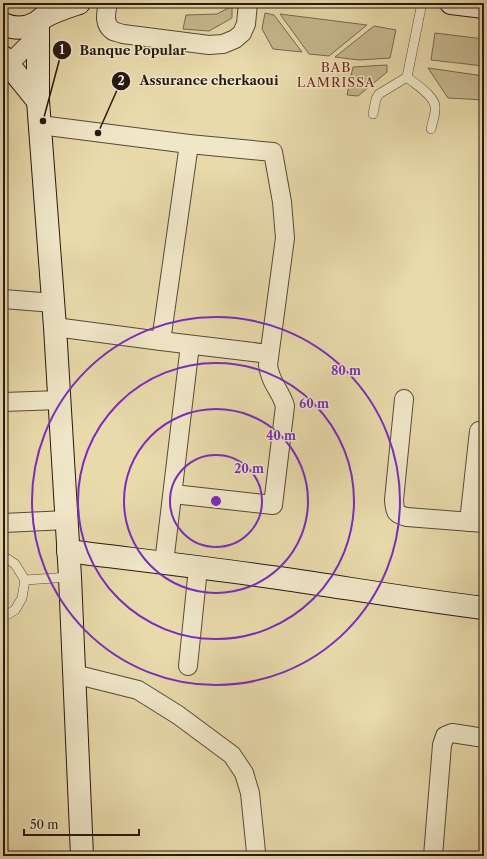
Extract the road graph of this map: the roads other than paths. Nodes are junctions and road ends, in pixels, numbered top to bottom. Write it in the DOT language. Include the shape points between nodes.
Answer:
graph roads {
  1 [pos="79,3"];
  2 [pos="108,3"];
  3 [pos="248,3"];
  4 [pos="422,3"];
  5 [pos="451,3"];
  6 [pos="484,7"];
  7 [pos="40,20"];
  8 [pos="3,24"];
  9 [pos="5,64"];
  10 [pos="407,77"];
  11 [pos="38,101"];
  12 [pos="373,114"];
  13 [pos="40,124"];
  14 [pos="431,129"];
  15 [pos="189,144"];
  16 [pos="3,299"];
  17 [pos="54,303"];
  18 [pos="56,327"];
  19 [pos="161,342"];
  20 [pos="190,345"];
  21 [pos="269,354"];
  22 [pos="404,399"];
  23 [pos="60,400"];
  24 [pos="3,402"];
  25 [pos="479,431"];
  26 [pos="173,494"];
  27 [pos="66,520"];
  28 [pos="477,522"];
  29 [pos="3,523"];
  30 [pos="68,551"];
  31 [pos="3,556"];
  32 [pos="164,563"];
  33 [pos="198,568"];
  34 [pos="70,577"];
  35 [pos="25,580"];
  36 [pos="484,608"];
  37 [pos="3,617"];
  38 [pos="188,666"];
  39 [pos="74,674"];
  40 [pos="484,738"];
  41 [pos="82,856"];
  42 [pos="257,856"];
  43 [pos="433,856"];
  1 -- 7 [label="street"];
  2 -- 3 [label="street" via="106,20 113,31 209,45 223,44 242,33 246,24"];
  4 -- 10 [label="lane"];
  5 -- 6 [label="street"];
  7 -- 8 [label="street" via="19,28"];
  7 -- 9 [label="street"];
  7 -- 11 [label="street"];
  9 -- 11 [label="street"];
  10 -- 12 [label="lane" via="380,94 376,99"];
  10 -- 14 [label="lane" via="434,102 436,108"];
  11 -- 13 [label="street"];
  13 -- 15 [label="street"];
  13 -- 17 [label="street"];
  15 -- 19 [label="street"];
  15 -- 21 [label="street" via="272,152 282,202 285,238"];
  16 -- 17 [label="street"];
  17 -- 18 [label="street"];
  18 -- 19 [label="street"];
  18 -- 23 [label="street"];
  19 -- 20 [label="street"];
  20 -- 21 [label="street"];
  20 -- 26 [label="street"];
  21 -- 26 [label="street" via="269,374 285,406 273,505"];
  22 -- 28 [label="street" via="395,511 400,516 407,517"];
  23 -- 24 [label="street"];
  23 -- 27 [label="street"];
  25 -- 28 [label="street"];
  26 -- 32 [label="street"];
  27 -- 29 [label="street"];
  27 -- 30 [label="street"];
  30 -- 32 [label="street"];
  30 -- 34 [label="street"];
  31 -- 35 [label="lane" via="15,564"];
  32 -- 33 [label="street"];
  33 -- 36 [label="street"];
  33 -- 38 [label="street"];
  34 -- 35 [label="lane"];
  34 -- 39 [label="street"];
  35 -- 37 [label="lane" via="22,598 15,610"];
  39 -- 41 [label="street"];
  39 -- 42 [label="street" via="138,690 178,715 232,755 244,773 250,793"];
  40 -- 43 [label="street" via="452,733 445,736 442,745"];
}
